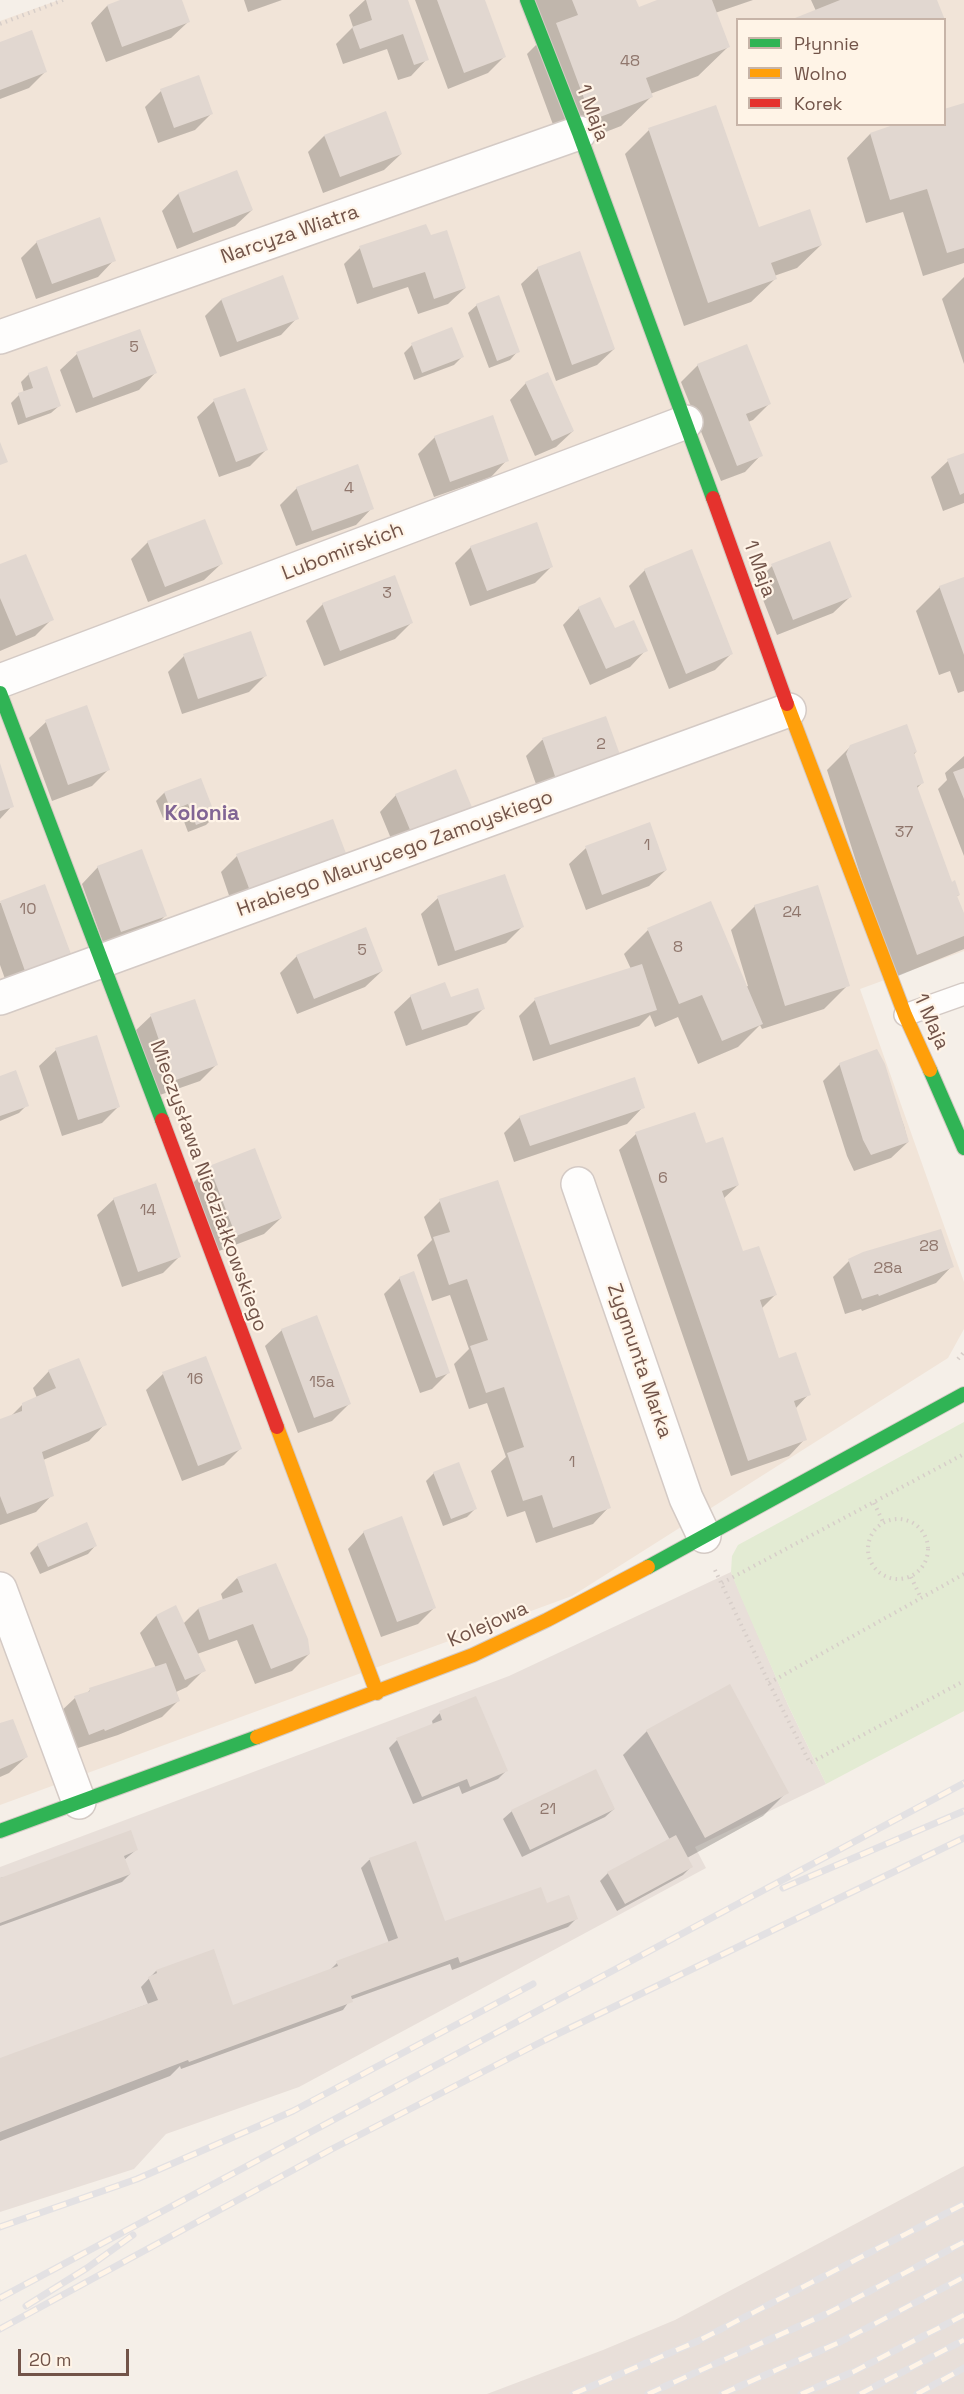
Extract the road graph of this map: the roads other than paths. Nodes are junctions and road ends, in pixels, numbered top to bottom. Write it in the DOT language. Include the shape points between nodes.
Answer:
graph roads {
  1 [pos="527,0"];
  2 [pos="579,133"];
  3 [pos="0,337"];
  4 [pos="686,422"];
  5 [pos="0,681"];
  6 [pos="0,693"];
  7 [pos="789,710"];
  8 [pos="103,961"];
  9 [pos="964,994"];
  10 [pos="0,998"];
  11 [pos="905,1015"];
  12 [pos="964,1146"];
  13 [pos="578,1184"];
  14 [pos="964,1394"];
  15 [pos="707,1549"];
  16 [pos="0,1589"];
  17 [pos="377,1693"];
  18 [pos="79,1802"];
  19 [pos="0,1831"];
  1 -- 2 [label="street, 1 Maja"];
  2 -- 3 [label="street, Narcyza Wiatra"];
  2 -- 4 [label="street, 1 Maja"];
  4 -- 5 [label="street, Lubomirskich"];
  4 -- 7 [label="street, 1 Maja"];
  6 -- 8 [label="street, Mieczysława Niedziałkowskiego"];
  7 -- 8 [label="street, Hrabiego Maurycego Zamoyskiego"];
  7 -- 11 [label="street, 1 Maja"];
  8 -- 10 [label="street, Hrabiego Maurycego Zamoyskiego"];
  8 -- 17 [label="street, Mieczysława Niedziałkowskiego"];
  9 -- 11 [label="lane"];
  11 -- 12 [label="street, 1 Maja"];
  13 -- 15 [label="street, Zygmunta Marka"];
  14 -- 15 [label="street, Kolejowa"];
  15 -- 17 [label="street, Kolejowa" via="472,1655"];
  16 -- 18 [label="street"];
  17 -- 18 [label="street, Kolejowa"];
  18 -- 19 [label="street, Kolejowa"];
}
